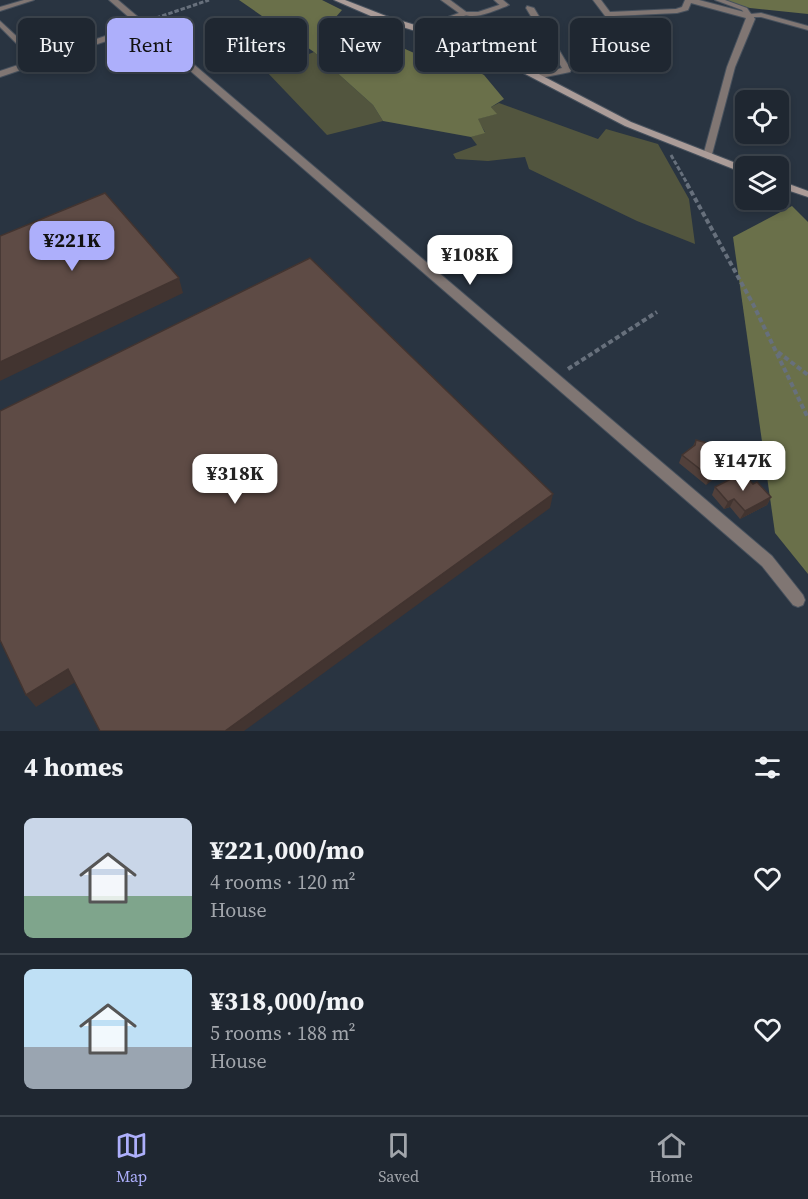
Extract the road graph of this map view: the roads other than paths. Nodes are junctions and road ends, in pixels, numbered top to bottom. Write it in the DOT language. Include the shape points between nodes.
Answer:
graph roads {
  1 [pos="31,0"];
  2 [pos="113,0"];
  3 [pos="338,0"];
  4 [pos="445,0"];
  5 [pos="597,0"];
  6 [pos="690,0"];
  7 [pos="718,0"];
  8 [pos="502,2"];
  9 [pos="530,8"];
  10 [pos="0,9"];
  11 [pos="465,14"];
  12 [pos="610,14"];
  13 [pos="749,16"];
  14 [pos="134,18"];
  15 [pos="454,18"];
  16 [pos="613,18"];
  17 [pos="0,23"];
  18 [pos="415,28"];
  19 [pos="808,28"];
  20 [pos="18,41"];
  21 [pos="18,68"];
  22 [pos="193,69"];
  23 [pos="528,72"];
  24 [pos="0,74"];
  25 [pos="536,76"];
  26 [pos="708,156"];
  27 [pos="735,167"];
  28 [pos="789,187"];
  29 [pos="808,194"];
  30 [pos="798,600"];
  1 -- 10 [label="lane"];
  2 -- 14 [label="street"];
  3 -- 18 [label="street"];
  4 -- 11 [label="street"];
  5 -- 12 [label="street"];
  6 -- 12 [label="street" via="677,11"];
  6 -- 13 [label="street"];
  7 -- 13 [label="lane" via="745,9"];
  8 -- 11 [label="lane" via="479,14"];
  9 -- 25 [label="street" via="567,70"];
  11 -- 15 [label="street"];
  12 -- 16 [label="street"];
  13 -- 19 [label="lane" via="761,15"];
  13 -- 26 [label="street"];
  17 -- 20 [label="street"];
  21 -- 24 [label="street"];
  22 -- 30 [label="street" via="767,561"];
  23 -- 25 [label="street"];
  25 -- 26 [label="street" via="628,124"];
  26 -- 27 [label="street"];
  28 -- 29 [label="street"];
}
